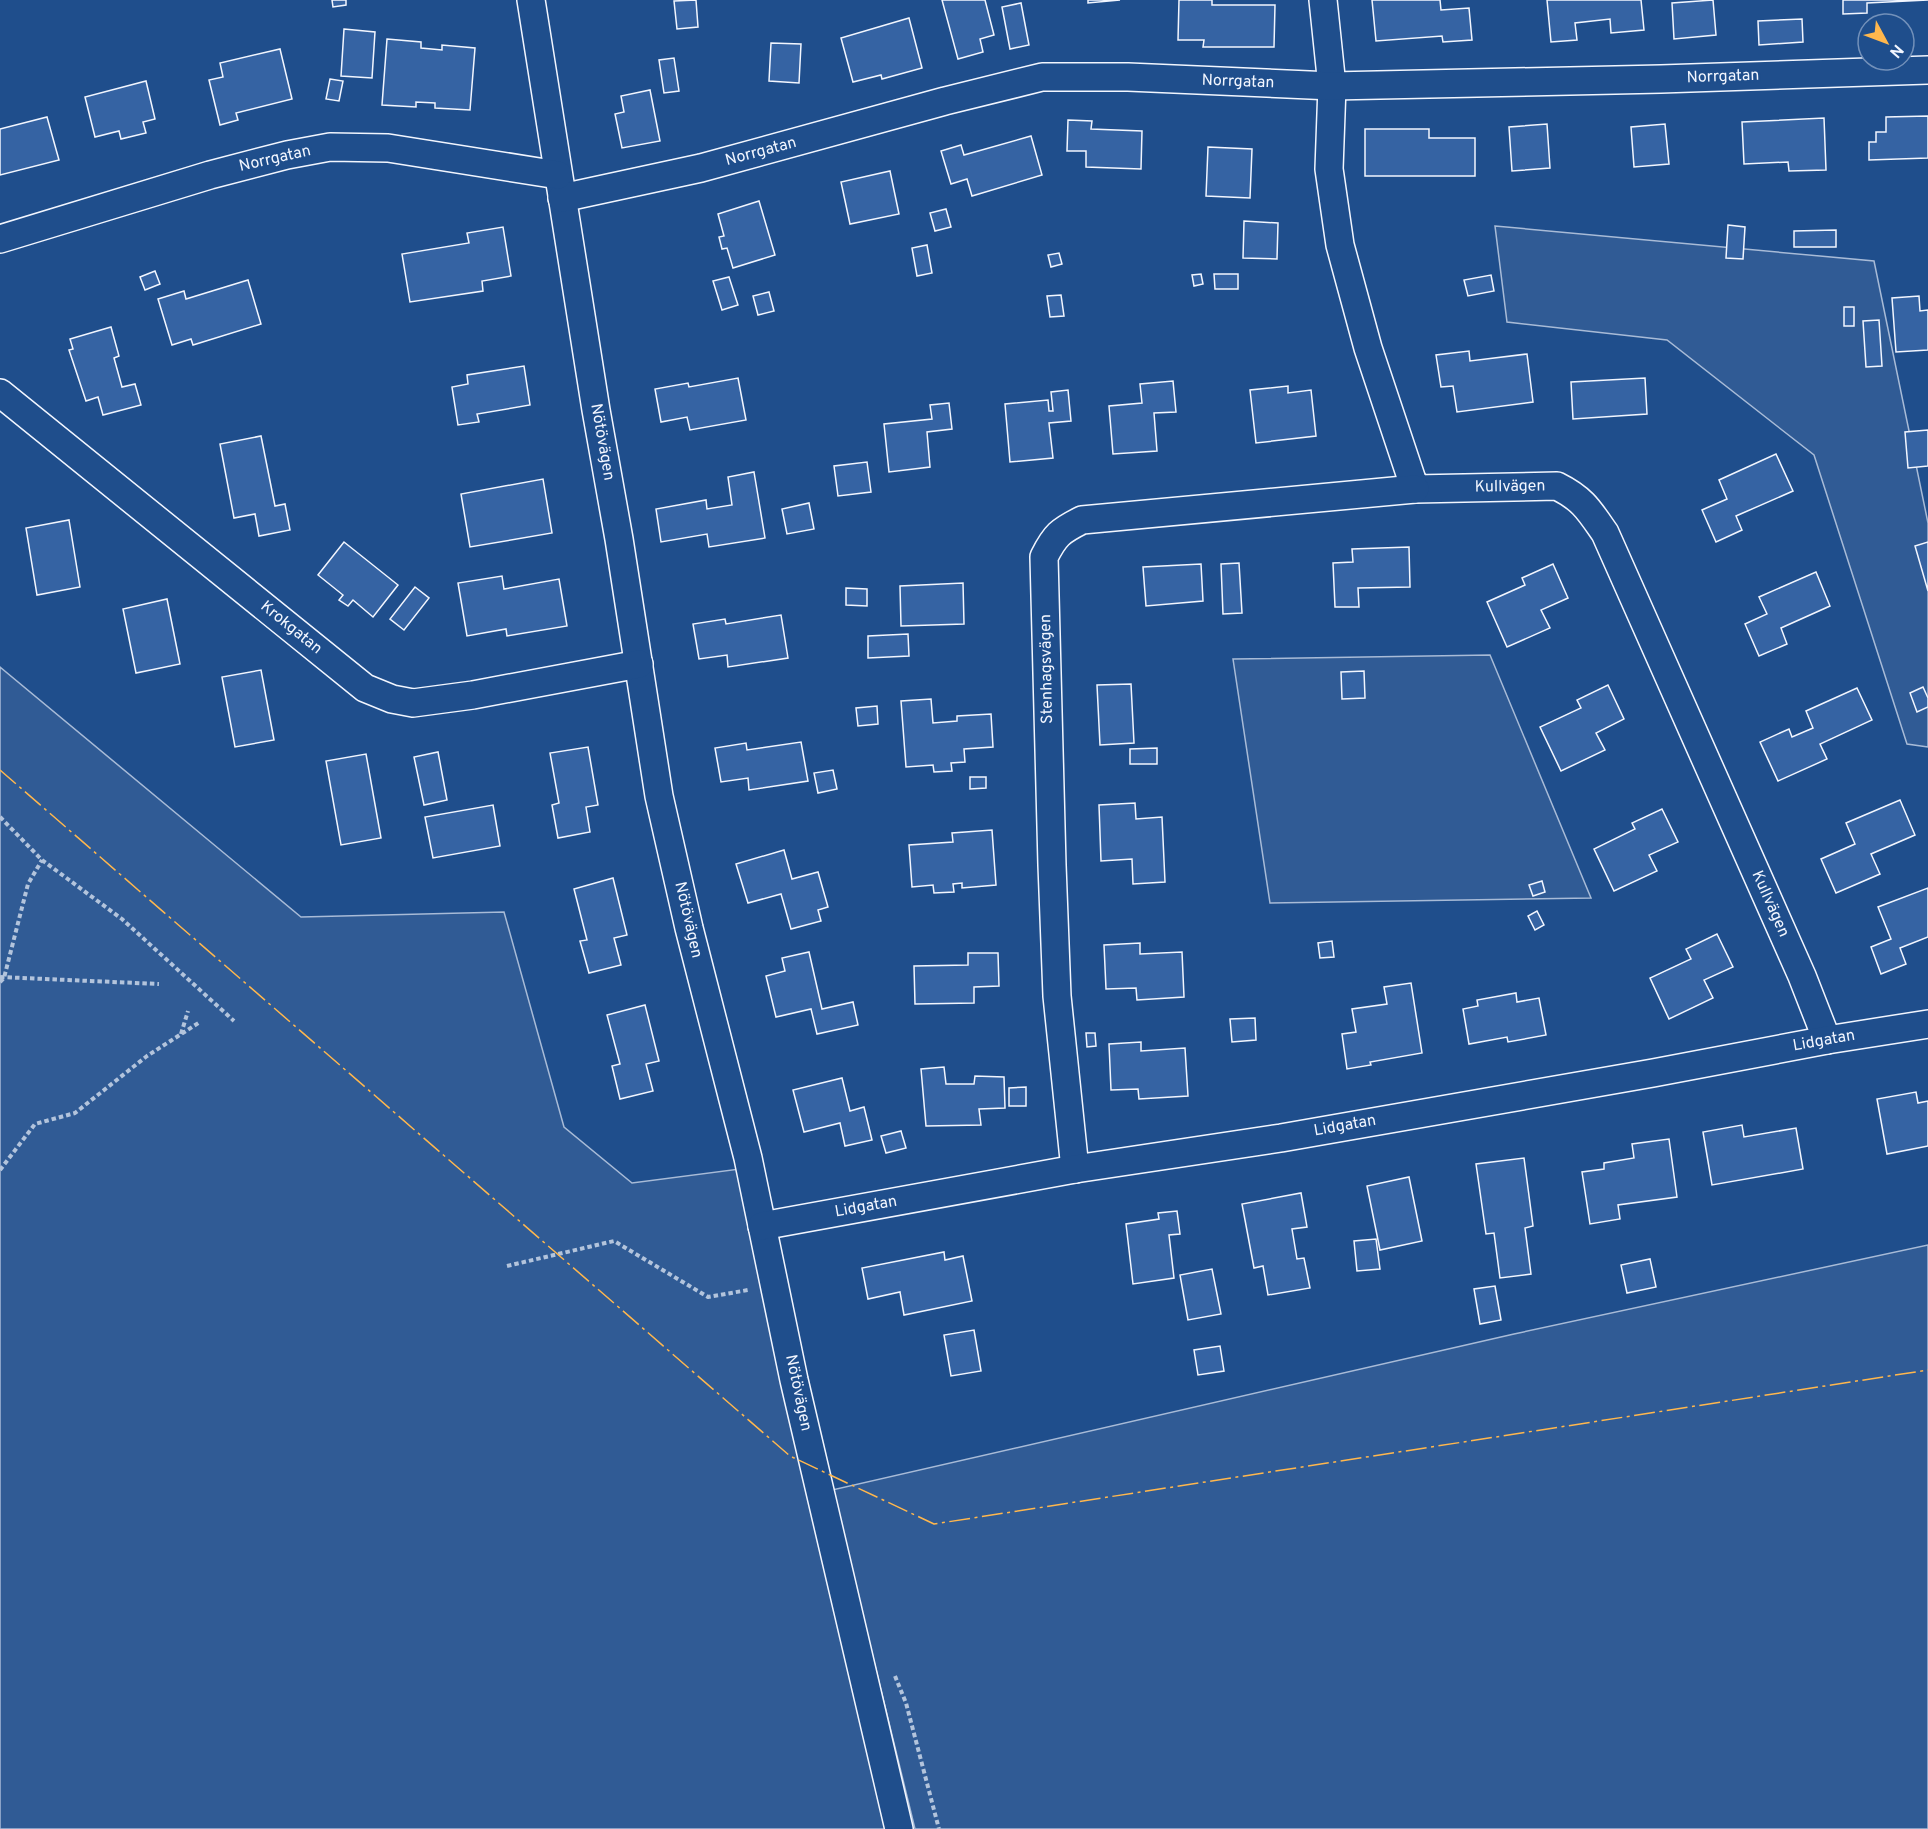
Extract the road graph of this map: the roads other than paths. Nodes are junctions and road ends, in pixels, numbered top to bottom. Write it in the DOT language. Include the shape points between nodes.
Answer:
graph roads {
  1 [pos="531,0"];
  2 [pos="1323,0"];
  3 [pos="1928,70"];
  4 [pos="1332,86"];
  5 [pos="560,187"];
  6 [pos="0,239"];
  7 [pos="0,393"];
  8 [pos="1415,489"];
  9 [pos="639,664"];
  10 [pos="1928,1024"];
  11 [pos="1827,1040"];
  12 [pos="1075,1169"];
  13 [pos="762,1226"];
  14 [pos="899,1829"];
  1 -- 5 [label="street, Nötövägen"];
  2 -- 4 [label="street"];
  3 -- 4 [label="street, Norrgatan"];
  4 -- 5 [label="street, Norrgatan" via="1042,77 701,168"];
  4 -- 8 [label="street" via="1329,169 1340,245 1368,348"];
  5 -- 6 [label="street, Norrgatan" via="388,148 330,147 210,175"];
  5 -- 9 [label="street, Nötövägen"];
  7 -- 9 [label="street, Krokgatan" via="365,688 413,703"];
  8 -- 11 [label="street, Kullvägen" via="1557,486 1577,496 1592,514 1605,533"];
  8 -- 12 [label="street, Stenhagsvägen" via="1082,520 1065,529 1048,548 1044,557 1057,996"];
  9 -- 13 [label="street, Nötövägen" via="659,796"];
  10 -- 11 [label="street, Lidgatan"];
  11 -- 12 [label="street, Lidgatan" via="1281,1138"];
  12 -- 13 [label="street, Lidgatan"];
  13 -- 14 [label="street, Nötövägen" via="826,1524"];
}
